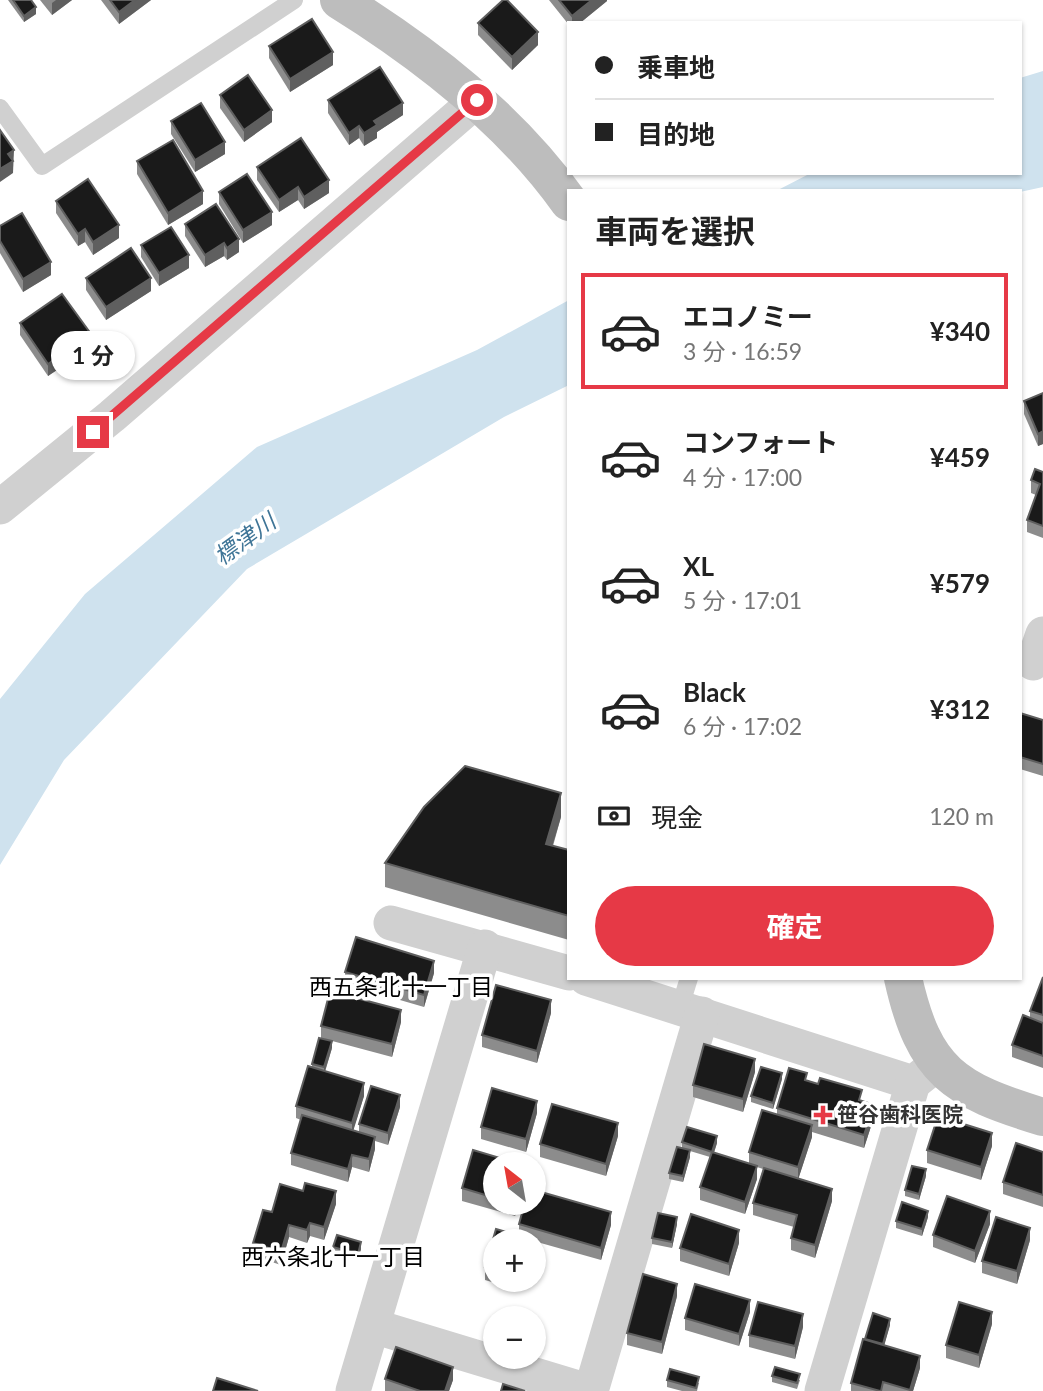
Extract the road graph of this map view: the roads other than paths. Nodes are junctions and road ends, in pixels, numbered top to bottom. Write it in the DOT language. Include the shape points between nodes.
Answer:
graph roads {
  1 [pos="294,0"];
  2 [pos="339,0"];
  3 [pos="477,100"];
  4 [pos="0,108"];
  5 [pos="567,199"];
  6 [pos="5,489"];
  7 [pos="391,923"];
  8 [pos="485,947"];
  9 [pos="567,972"];
  10 [pos="595,980"];
  11 [pos="903,980"];
  12 [pos="690,1000"];
  13 [pos="925,1074"];
  14 [pos="1043,1117"];
  15 [pos="373,1326"];
  16 [pos="353,1391"];
  17 [pos="589,1391"];
  18 [pos="822,1391"];
  1 -- 4 [label="lane" via="42,166"];
  2 -- 3 [label="main road"];
  3 -- 5 [label="main road" via="541,162"];
  3 -- 6 [label="street" via="122,407"];
  7 -- 8 [label="street"];
  8 -- 9 [label="street"];
  8 -- 15 [label="street"];
  10 -- 12 [label="street"];
  11 -- 13 [label="main road" via="925,1047"];
  12 -- 13 [label="street"];
  12 -- 17 [label="street"];
  13 -- 14 [label="main road"];
  13 -- 18 [label="street"];
  15 -- 16 [label="street"];
  15 -- 17 [label="street"];
}
